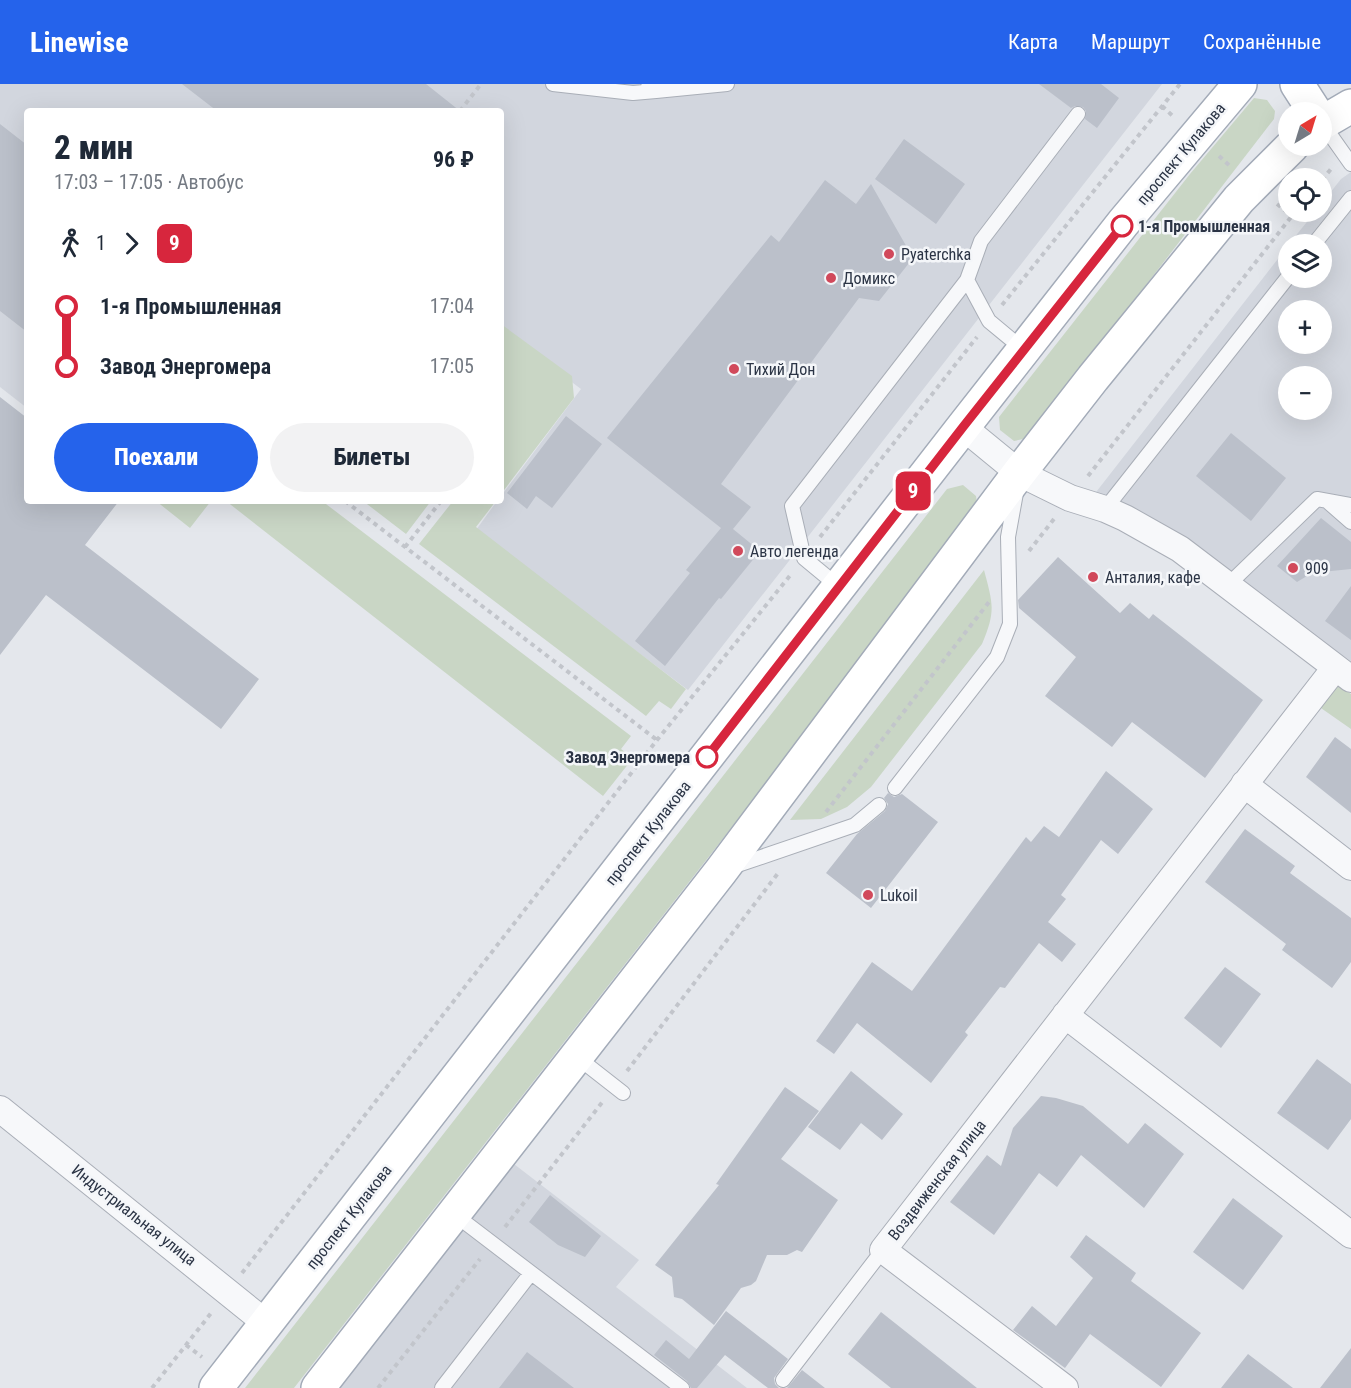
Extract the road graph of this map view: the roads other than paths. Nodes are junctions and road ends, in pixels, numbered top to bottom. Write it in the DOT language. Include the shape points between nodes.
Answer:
graph roads {
  1 [pos="553,84"];
  2 [pos="641,84"];
  3 [pos="727,84"];
  4 [pos="1297,84"];
  5 [pos="1237,86"];
  6 [pos="656,91"];
  7 [pos="1309,102"];
  8 [pos="1351,106"];
  9 [pos="1078,114"];
  10 [pos="1332,117"];
  11 [pos="1332,137"];
  12 [pos="1281,156"];
  13 [pos="1351,164"];
  14 [pos="1351,198"];
  15 [pos="1322,234"];
  16 [pos="967,280"];
  17 [pos="1279,288"];
  18 [pos="1024,350"];
  19 [pos="963,427"];
  20 [pos="1019,473"];
  21 [pos="1328,501"];
  22 [pos="1351,504"];
  23 [pos="1105,509"];
  24 [pos="1351,522"];
  25 [pos="1228,585"];
  26 [pos="839,588"];
  27 [pos="1343,674"];
  28 [pos="1244,784"];
  29 [pos="895,788"];
  30 [pos="879,805"];
  31 [pos="1351,867"];
  32 [pos="721,871"];
  33 [pos="1065,1015"];
  34 [pos="577,1057"];
  35 [pos="619,1090"];
  36 [pos="0,1109"];
  37 [pos="454,1214"];
  38 [pos="1351,1235"];
  39 [pos="883,1250"];
  40 [pos="531,1273"];
  41 [pos="267,1323"];
  42 [pos="783,1380"];
  43 [pos="216,1388"];
  44 [pos="318,1388"];
  45 [pos="442,1388"];
  46 [pos="682,1388"];
  47 [pos="1065,1388"];
  1 -- 6 [label="lane" via="633,93"];
  2 -- 6 [label="lane"];
  3 -- 6 [label="lane"];
  4 -- 7 [label="main road"];
  5 -- 18 [label="main road, проспект Кулакова"];
  8 -- 10 [label="main road"];
  9 -- 16 [label="lane" via="981,241"];
  11 -- 13 [label="lane"];
  12 -- 20 [label="main road" via="1252,184"];
  14 -- 15 [label="lane"];
  16 -- 18 [label="lane" via="989,321"];
  16 -- 26 [label="lane" via="792,506 804,558"];
  17 -- 23 [label="lane"];
  18 -- 19 [label="main road, проспект Кулакова"];
  19 -- 20 [label="street"];
  19 -- 26 [label="main road, проспект Кулакова"];
  20 -- 23 [label="street" via="1070,498"];
  20 -- 29 [label="lane" via="1008,537 1010,624 997,657"];
  20 -- 32 [label="main road"];
  21 -- 22 [label="lane"];
  21 -- 24 [label="lane"];
  21 -- 25 [label="lane" via="1317,499"];
  23 -- 25 [label="street" via="1180,549"];
  25 -- 27 [label="street"];
  26 -- 41 [label="main road, проспект Кулакова"];
  27 -- 28 [label="street, Воздвиженская улица"];
  28 -- 31 [label="street"];
  28 -- 33 [label="street, Воздвиженская улица"];
  30 -- 32 [label="lane" via="855,825"];
  32 -- 34 [label="main road"];
  33 -- 38 [label="street"];
  33 -- 39 [label="street, Воздвиженская улица"];
  34 -- 35 [label="lane"];
  34 -- 37 [label="main road"];
  36 -- 41 [label="street, Индустриальная улица"];
  37 -- 40 [label="lane"];
  37 -- 44 [label="main road"];
  39 -- 42 [label="lane"];
  39 -- 47 [label="street, Воздвиженская улица"];
  40 -- 45 [label="lane"];
  40 -- 46 [label="lane"];
  41 -- 43 [label="main road, проспект Кулакова"];
}
